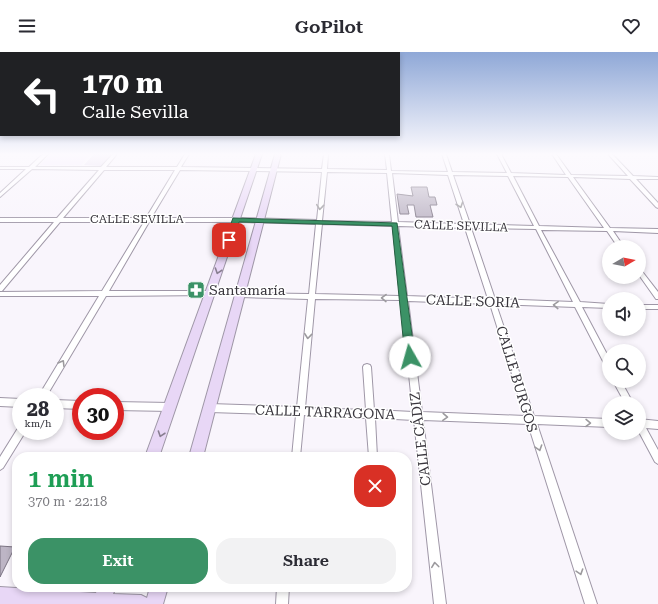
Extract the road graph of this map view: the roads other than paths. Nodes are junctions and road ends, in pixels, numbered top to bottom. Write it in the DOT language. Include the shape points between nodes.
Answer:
graph roads {
  1 [pos="18,180"];
  2 [pos="94,180"];
  3 [pos="171,180"];
  4 [pos="249,180"];
  5 [pos="271,180"];
  6 [pos="323,180"];
  7 [pos="390,180"];
  8 [pos="452,180"];
  9 [pos="513,180"];
  10 [pos="572,180"];
  11 [pos="633,180"];
  12 [pos="0,196"];
  13 [pos="658,206"];
  14 [pos="60,219"];
  15 [pos="147,219"];
  16 [pos="0,220"];
  17 [pos="236,220"];
  18 [pos="261,221"];
  19 [pos="318,222"];
  20 [pos="395,224"];
  21 [pos="468,227"];
  22 [pos="538,228"];
  23 [pos="608,229"];
  24 [pos="658,232"];
  25 [pos="616,240"];
  26 [pos="646,281"];
  27 [pos="0,289"];
  28 [pos="210,293"];
  29 [pos="0,294"];
  30 [pos="104,294"];
  31 [pos="241,295"];
  32 [pos="312,297"];
  33 [pos="658,297"];
  34 [pos="403,298"];
  35 [pos="493,302"];
  36 [pos="578,306"];
  37 [pos="602,306"];
  38 [pos="646,307"];
  39 [pos="658,307"];
  40 [pos="602,352"];
  41 [pos="367,367"];
  42 [pos="47,388"];
  43 [pos="0,402"];
  44 [pos="12,403"];
  45 [pos="124,406"];
  46 [pos="170,407"];
  47 [pos="210,408"];
  48 [pos="300,412"];
  49 [pos="371,414"];
  50 [pos="417,416"];
  51 [pos="530,421"];
  52 [pos="602,423"];
  53 [pos="646,424"];
  54 [pos="658,425"];
  55 [pos="646,436"];
  56 [pos="15,440"];
  57 [pos="154,452"];
  58 [pos="197,452"];
  59 [pos="296,452"];
  60 [pos="374,452"];
  61 [pos="658,459"];
  62 [pos="0,465"];
  63 [pos="158,592"];
  64 [pos="283,592"];
  65 [pos="0,596"];
  66 [pos="104,598"];
  67 [pos="141,604"];
  68 [pos="154,604"];
  69 [pos="282,604"];
  70 [pos="440,604"];
  71 [pos="591,604"];
  1 -- 12 [label="street"];
  2 -- 14 [label="street"];
  3 -- 15 [label="street"];
  4 -- 17 [label="street"];
  5 -- 18 [label="street"];
  6 -- 19 [label="street, one-way"];
  7 -- 20 [label="street, CALLE CÁDIZ"];
  8 -- 21 [label="street, CALLE BURGOS, one-way"];
  9 -- 22 [label="street"];
  10 -- 23 [label="street"];
  11 -- 13 [label="street"];
  14 -- 15 [label="street, CALLE SEVILLA"];
  14 -- 16 [label="street, CALLE SEVILLA"];
  14 -- 27 [label="street"];
  15 -- 17 [label="street, CALLE SEVILLA"];
  15 -- 30 [label="street"];
  17 -- 18 [label="street, CALLE SEVILLA"];
  17 -- 28 [label="street, one-way"];
  18 -- 19 [label="street, CALLE SEVILLA"];
  18 -- 31 [label="street"];
  19 -- 20 [label="street, CALLE SEVILLA"];
  19 -- 32 [label="street"];
  20 -- 21 [label="street, CALLE SEVILLA"];
  20 -- 34 [label="street, CALLE CÁDIZ"];
  21 -- 22 [label="street, CALLE SEVILLA"];
  21 -- 35 [label="street, CALLE BURGOS"];
  22 -- 23 [label="street, CALLE SEVILLA"];
  22 -- 36 [label="street"];
  23 -- 24 [label="street, CALLE SEVILLA"];
  23 -- 25 [label="street"];
  26 -- 33 [label="street"];
  28 -- 30 [label="street"];
  28 -- 46 [label="street"];
  29 -- 30 [label="street"];
  42 -- 30 [label="street, one-way"];
  31 -- 32 [label="street, CALLE SORIA"];
  31 -- 47 [label="street"];
  34 -- 32 [label="street, CALLE SORIA, one-way"];
  32 -- 48 [label="street, one-way"];
  34 -- 35 [label="street, CALLE SORIA"];
  34 -- 50 [label="street, CALLE CÁDIZ"];
  36 -- 35 [label="street, CALLE SORIA, one-way"];
  35 -- 51 [label="street, CALLE BURGOS"];
  36 -- 37 [label="street, CALLE SORIA"];
  36 -- 40 [label="street"];
  38 -- 39 [label="street"];
  41 -- 49 [label="street"];
  43 -- 44 [label="street"];
  45 -- 46 [label="street"];
  46 -- 57 [label="street, one-way"];
  47 -- 48 [label="street, CALLE TARRAGONA"];
  47 -- 58 [label="street"];
  48 -- 49 [label="street, CALLE TARRAGONA"];
  48 -- 59 [label="street"];
  49 -- 50 [label="street, CALLE TARRAGONA"];
  49 -- 60 [label="street"];
  50 -- 51 [label="street, CALLE TARRAGONA, one-way"];
  70 -- 50 [label="street, CALLE CÁDIZ, one-way"];
  51 -- 52 [label="street, CALLE TARRAGONA, one-way"];
  51 -- 71 [label="street, CALLE BURGOS, one-way"];
  53 -- 54 [label="street"];
  55 -- 61 [label="street"];
  56 -- 62 [label="street"];
  63 -- 68 [label="street"];
  64 -- 69 [label="street"];
  65 -- 66 [label="street"];
  66 -- 67 [label="street"];
}
